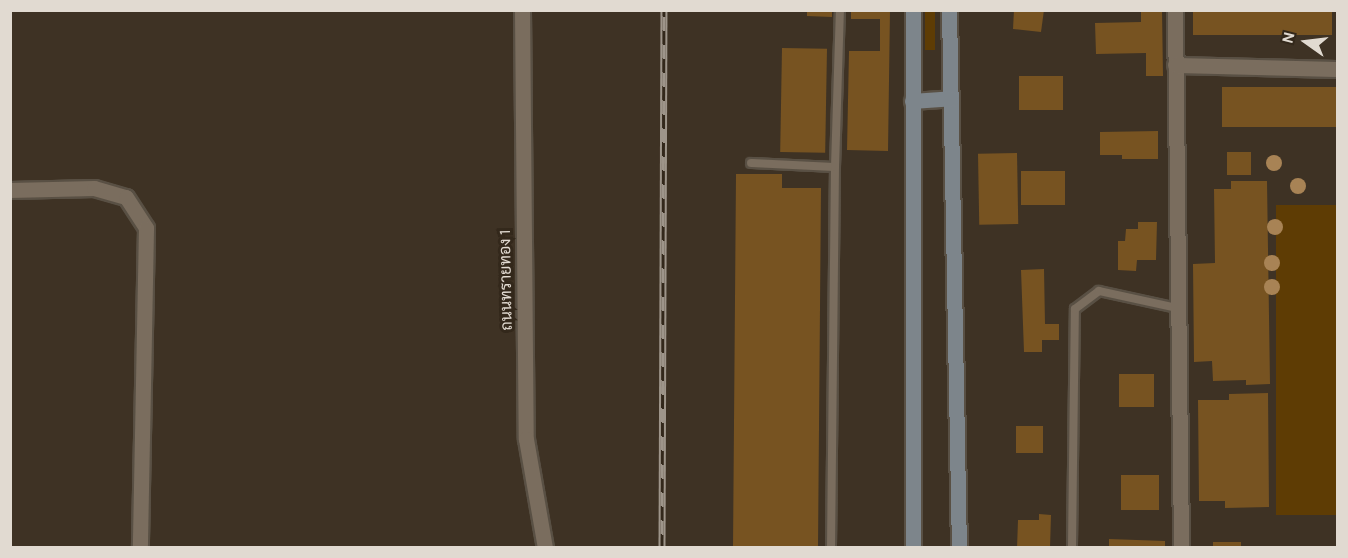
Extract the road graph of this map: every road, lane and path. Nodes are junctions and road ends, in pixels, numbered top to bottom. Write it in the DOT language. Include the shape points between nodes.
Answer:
graph roads {
  1 [pos="522,10"];
  2 [pos="840,10"];
  3 [pos="913,10"];
  4 [pos="949,10"];
  5 [pos="1175,10"];
  6 [pos="1175,65"];
  7 [pos="1338,69"];
  8 [pos="951,98"];
  9 [pos="912,101"];
  10 [pos="751,163"];
  11 [pos="835,167"];
  12 [pos="10,190"];
  13 [pos="1177,308"];
  14 [pos="1072,546"];
  15 [pos="140,548"];
  16 [pos="545,548"];
  17 [pos="831,548"];
  18 [pos="913,548"];
  19 [pos="959,548"];
  20 [pos="1181,548"];
  1 -- 16 [label="street, ถนนทรายทอง 1" via="526,440"];
  2 -- 11 [label="lane"];
  3 -- 9 [label="main road"];
  4 -- 8 [label="main road"];
  5 -- 6 [label="street"];
  6 -- 7 [label="street"];
  6 -- 13 [label="street"];
  8 -- 9 [label="main road"];
  8 -- 19 [label="main road"];
  9 -- 18 [label="main road"];
  10 -- 11 [label="lane"];
  11 -- 17 [label="lane"];
  12 -- 15 [label="street" via="94,188 116,194 126,197 146,228"];
  13 -- 14 [label="lane" via="1099,291 1076,309"];
  13 -- 20 [label="street"];
}
